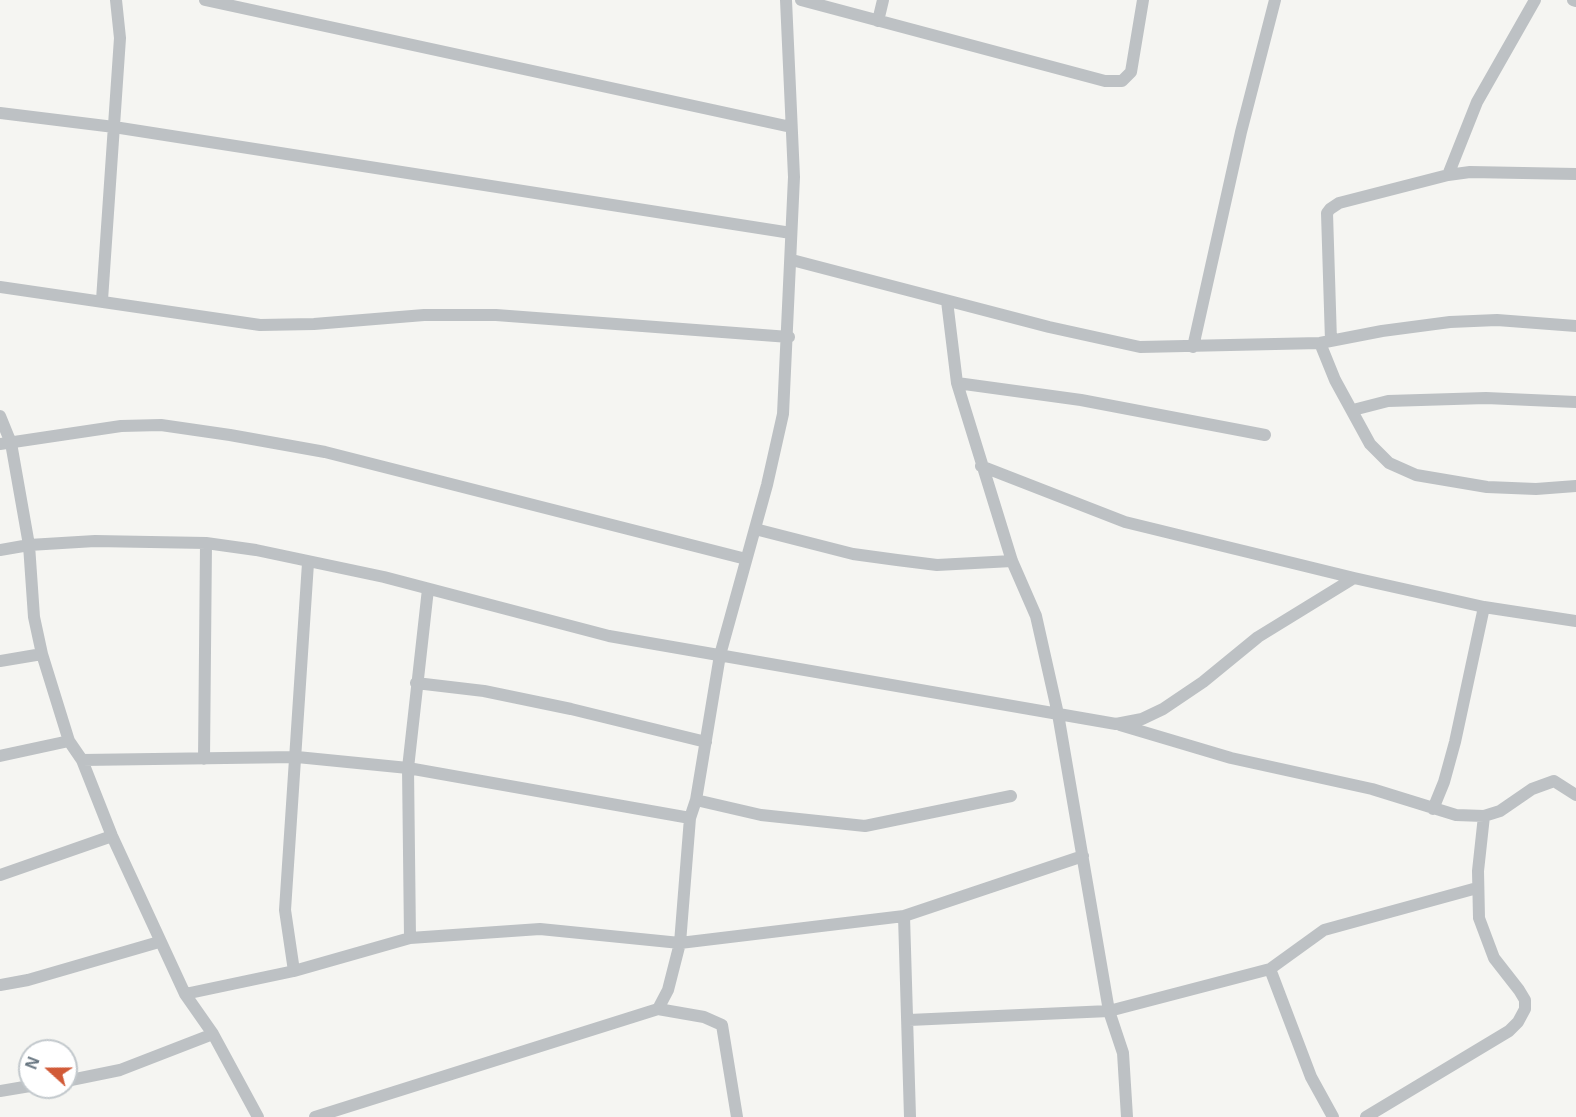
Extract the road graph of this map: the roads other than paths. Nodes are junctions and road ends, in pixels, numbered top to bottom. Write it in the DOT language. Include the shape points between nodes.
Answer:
graph roads {
  1 [pos="116,0"];
  2 [pos="205,0"];
  3 [pos="786,0"];
  4 [pos="801,0"];
  5 [pos="883,0"];
  6 [pos="1143,0"];
  7 [pos="1275,0"];
  8 [pos="1535,0"];
  9 [pos="878,21"];
  10 [pos="0,113"];
  11 [pos="114,127"];
  12 [pos="791,127"];
  13 [pos="1576,174"];
  14 [pos="1448,175"];
  15 [pos="791,233"];
  16 [pos="792,260"];
  17 [pos="0,287"];
  18 [pos="102,300"];
  19 [pos="947,301"];
  20 [pos="1576,326"];
  21 [pos="789,338"];
  22 [pos="1325,342"];
  23 [pos="1193,347"];
  24 [pos="957,383"];
  25 [pos="1576,402"];
  26 [pos="1353,410"];
  27 [pos="0,416"];
  28 [pos="1265,435"];
  29 [pos="6,443"];
  30 [pos="981,466"];
  31 [pos="1576,486"];
  32 [pos="755,529"];
  33 [pos="206,543"];
  34 [pos="29,545"];
  35 [pos="0,550"];
  36 [pos="746,559"];
  37 [pos="1012,561"];
  38 [pos="308,563"];
  39 [pos="1354,578"];
  40 [pos="428,589"];
  41 [pos="1485,607"];
  42 [pos="1576,621"];
  43 [pos="42,654"];
  44 [pos="720,655"];
  45 [pos="0,661"];
  46 [pos="416,683"];
  47 [pos="1058,714"];
  48 [pos="1116,723"];
  49 [pos="69,741"];
  50 [pos="706,742"];
  51 [pos="0,756"];
  52 [pos="297,757"];
  53 [pos="204,759"];
  54 [pos="82,760"];
  55 [pos="408,768"];
  56 [pos="1576,795"];
  57 [pos="1011,796"];
  58 [pos="696,800"];
  59 [pos="1433,809"];
  60 [pos="1484,816"];
  61 [pos="690,818"];
  62 [pos="112,836"];
  63 [pos="1083,856"];
  64 [pos="0,875"];
  65 [pos="1477,888"];
  66 [pos="904,916"];
  67 [pos="410,938"];
  68 [pos="159,942"];
  69 [pos="680,943"];
  70 [pos="1270,969"];
  71 [pos="294,971"];
  72 [pos="0,985"];
  73 [pos="185,994"];
  74 [pos="658,1009"];
  75 [pos="1109,1011"];
  76 [pos="909,1020"];
  77 [pos="213,1034"];
  78 [pos="78,1079"];
  79 [pos="18,1088"];
  80 [pos="0,1091"];
  81 [pos="258,1117"];
  82 [pos="315,1117"];
  83 [pos="737,1117"];
  84 [pos="910,1117"];
  85 [pos="1127,1117"];
  86 [pos="1333,1117"];
  87 [pos="1366,1117"];
  1 -- 11 [label="street" via="120,38"];
  2 -- 12 [label="street"];
  3 -- 12 [label="street"];
  4 -- 9 [label="street"];
  5 -- 9 [label="street"];
  6 -- 9 [label="street" via="1131,72 1122,81 1105,81"];
  7 -- 23 [label="street"];
  8 -- 14 [label="street" via="1477,102"];
  10 -- 11 [label="street"];
  11 -- 15 [label="street"];
  11 -- 18 [label="street"];
  12 -- 15 [label="street"];
  13 -- 14 [label="street"];
  14 -- 22 [label="street" via="1339,203 1329,209"];
  15 -- 16 [label="street"];
  16 -- 19 [label="street"];
  16 -- 21 [label="street"];
  17 -- 18 [label="street"];
  18 -- 21 [label="street" via="260,325 424,315 496,315"];
  19 -- 23 [label="street" via="1140,347"];
  19 -- 24 [label="street"];
  20 -- 22 [label="street" via="1497,320 1450,322"];
  21 -- 32 [label="street" via="783,414"];
  22 -- 23 [label="street"];
  22 -- 26 [label="street" via="1335,380"];
  24 -- 28 [label="street" via="1081,400"];
  24 -- 30 [label="street"];
  25 -- 26 [label="street" via="1486,398 1388,401"];
  26 -- 31 [label="street" via="1389,463 1416,476 1487,487"];
  27 -- 29 [label="street"];
  29 -- 34 [label="street"];
  29 -- 36 [label="street" via="141,425 230,435 325,452"];
  30 -- 37 [label="street"];
  30 -- 39 [label="street" via="1125,522"];
  32 -- 36 [label="street"];
  32 -- 37 [label="street" via="811,545 937,565"];
  33 -- 34 [label="street" via="95,541"];
  33 -- 38 [label="street"];
  33 -- 53 [label="street"];
  34 -- 35 [label="street"];
  34 -- 43 [label="street" via="34,617"];
  36 -- 44 [label="street"];
  37 -- 47 [label="street" via="1036,616"];
  38 -- 40 [label="street"];
  38 -- 52 [label="street"];
  39 -- 41 [label="street"];
  39 -- 48 [label="street" via="1258,637 1164,709 1142,719"];
  40 -- 44 [label="street" via="609,636"];
  40 -- 46 [label="street"];
  41 -- 42 [label="street"];
  41 -- 59 [label="street" via="1455,742"];
  43 -- 45 [label="street"];
  43 -- 49 [label="street"];
  44 -- 47 [label="street"];
  44 -- 50 [label="street"];
  46 -- 50 [label="street" via="560,706"];
  46 -- 55 [label="street"];
  47 -- 48 [label="street"];
  47 -- 63 [label="street"];
  48 -- 59 [label="street" via="1231,758 1372,789"];
  49 -- 51 [label="street"];
  49 -- 54 [label="street"];
  50 -- 58 [label="street"];
  52 -- 53 [label="street"];
  52 -- 55 [label="street"];
  52 -- 71 [label="street" via="285,910"];
  53 -- 54 [label="street"];
  54 -- 62 [label="street"];
  55 -- 61 [label="street"];
  55 -- 67 [label="street"];
  56 -- 60 [label="street" via="1554,781"];
  57 -- 58 [label="street" via="865,826 761,815"];
  58 -- 61 [label="street"];
  59 -- 60 [label="street"];
  60 -- 65 [label="street"];
  61 -- 69 [label="street"];
  62 -- 64 [label="street"];
  62 -- 68 [label="street"];
  63 -- 66 [label="street"];
  63 -- 75 [label="street"];
  65 -- 70 [label="street" via="1324,930"];
  65 -- 87 [label="street" via="1479,918 1490,948 1506,977 1525,999 1525,1009 1518,1022"];
  66 -- 69 [label="street"];
  66 -- 76 [label="street"];
  67 -- 69 [label="street" via="540,929"];
  67 -- 71 [label="street"];
  68 -- 72 [label="street"];
  68 -- 73 [label="street"];
  69 -- 74 [label="street" via="668,990"];
  70 -- 75 [label="street"];
  70 -- 86 [label="street" via="1311,1077"];
  71 -- 73 [label="street"];
  73 -- 77 [label="street"];
  74 -- 82 [label="street"];
  74 -- 83 [label="street" via="704,1017 722,1025"];
  75 -- 76 [label="street"];
  75 -- 85 [label="street" via="1123,1053"];
  76 -- 84 [label="street"];
  77 -- 78 [label="street" via="120,1070"];
  77 -- 81 [label="street"];
  79 -- 80 [label="street"];
}
